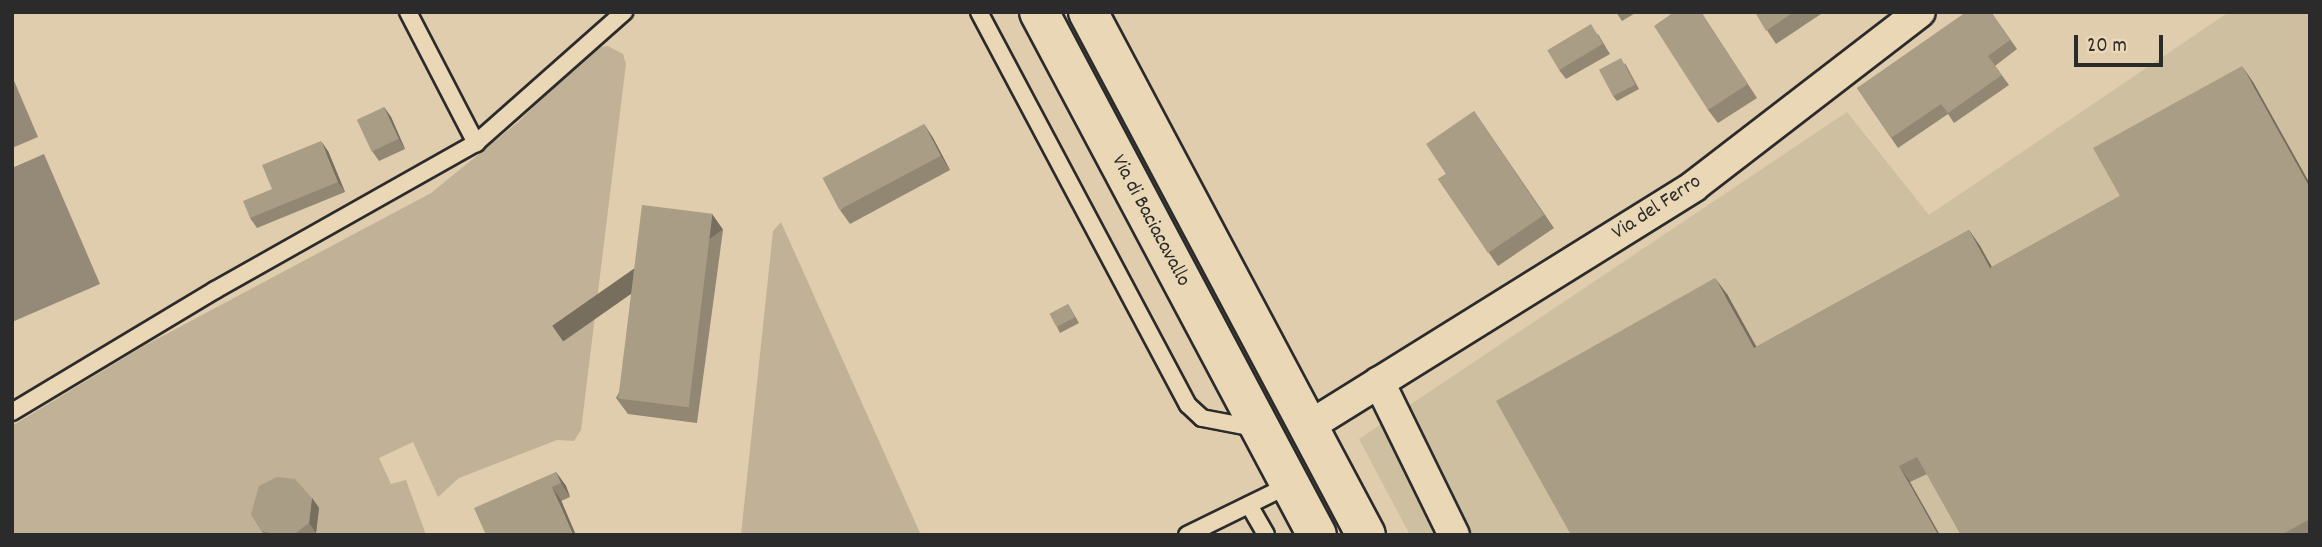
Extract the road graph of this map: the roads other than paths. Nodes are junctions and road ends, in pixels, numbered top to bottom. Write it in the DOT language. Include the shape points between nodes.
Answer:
graph roads {
  1 [pos="408,12"];
  2 [pos="624,12"];
  3 [pos="979,12"];
  4 [pos="1039,12"];
  5 [pos="1088,12"];
  6 [pos="1920,12"];
  7 [pos="476,143"];
  8 [pos="1379,382"];
  9 [pos="12,412"];
  10 [pos="1309,426"];
  11 [pos="1260,429"];
  12 [pos="1289,485"];
  13 [pos="1248,505"];
  14 [pos="1187,535"];
  15 [pos="1266,535"];
  16 [pos="1317,535"];
  17 [pos="1366,535"];
  18 [pos="1454,535"];
  1 -- 7 [label="lane"];
  2 -- 7 [label="lane"];
  3 -- 11 [label="lane" via="1188,405 1202,418"];
  4 -- 11 [label="main road, Via di Baciacavallo"];
  5 -- 10 [label="main road, Via di Baciacavallo"];
  6 -- 8 [label="street, Via del Ferro" via="1694,186"];
  7 -- 9 [label="lane" via="215,289"];
  8 -- 10 [label="street, Via del Ferro"];
  8 -- 18 [label="street"];
  10 -- 17 [label="main road"];
  11 -- 12 [label="main road"];
  12 -- 13 [label="lane"];
  12 -- 16 [label="main road"];
  13 -- 14 [label="lane"];
  13 -- 15 [label="lane"];
}
